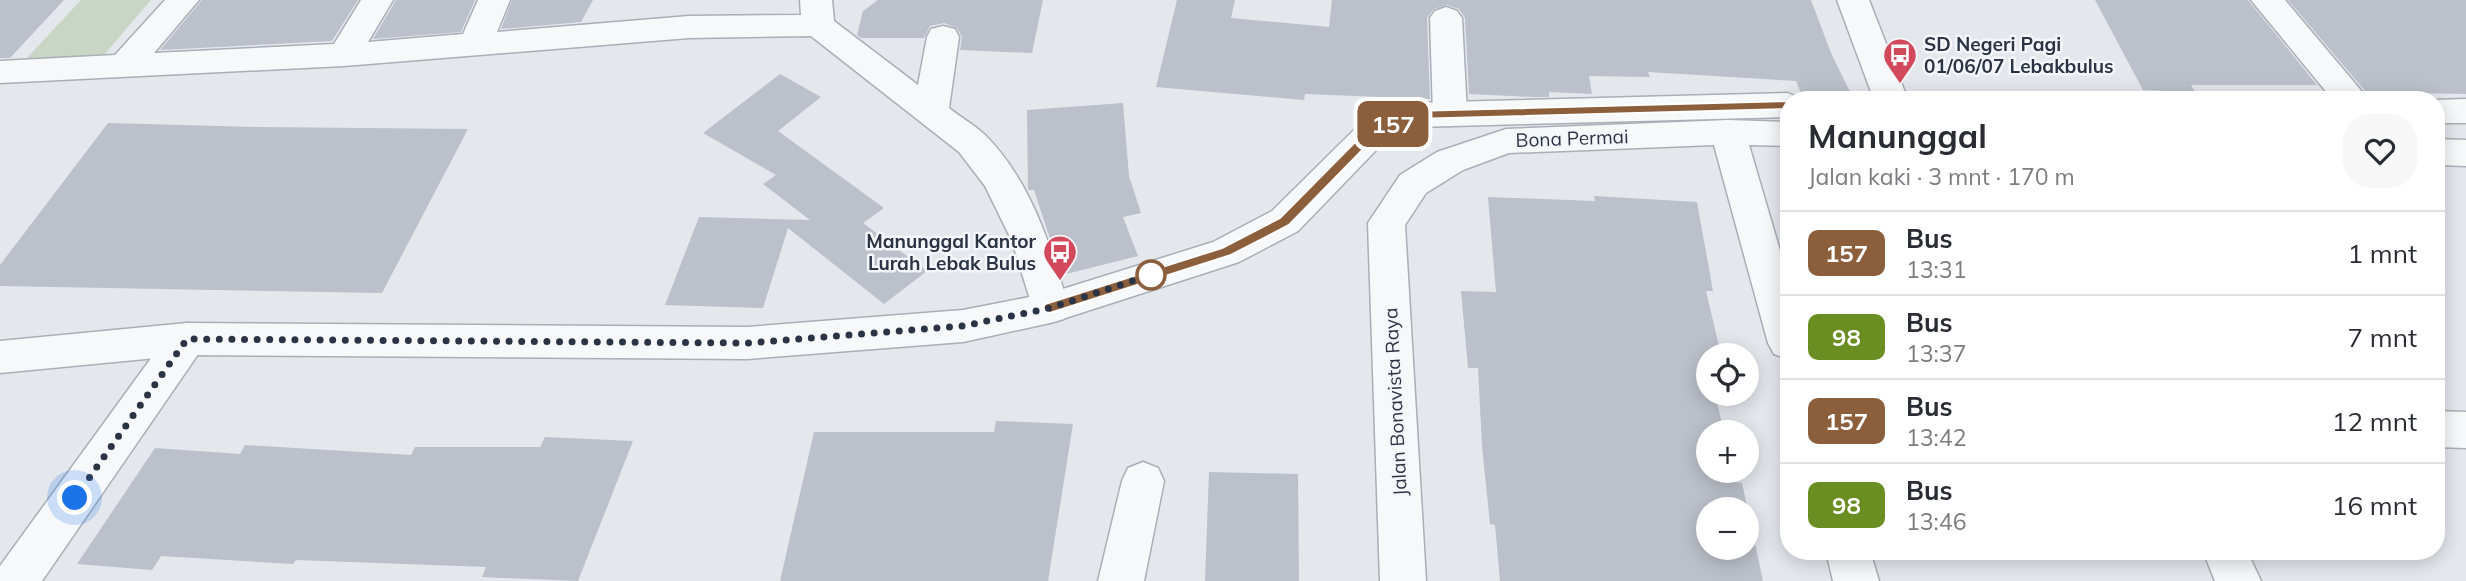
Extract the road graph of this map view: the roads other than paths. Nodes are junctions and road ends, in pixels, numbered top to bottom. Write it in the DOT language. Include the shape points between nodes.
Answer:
graph roads {
  1 [pos="183,0"];
  2 [pos="377,0"];
  3 [pos="494,0"];
  4 [pos="1853,0"];
  5 [pos="2267,0"];
  6 [pos="817,12"];
  7 [pos="1446,18"];
  8 [pos="943,37"];
  9 [pos="475,44"];
  10 [pos="344,55"];
  11 [pos="124,66"];
  12 [pos="0,72"];
  13 [pos="1888,91"];
  14 [pos="2344,91"];
  15 [pos="1780,105"];
  16 [pos="2445,111"];
  17 [pos="2466,111"];
  18 [pos="931,112"];
  19 [pos="1450,114"];
  20 [pos="1728,132"];
  21 [pos="1780,134"];
  22 [pos="2445,152"];
  23 [pos="2466,153"];
  24 [pos="1386,223"];
  25 [pos="1050,308"];
  26 [pos="1780,315"];
  27 [pos="187,339"];
  28 [pos="0,357"];
  29 [pos="2445,429"];
  30 [pos="2466,430"];
  31 [pos="1143,481"];
  32 [pos="1850,560"];
  33 [pos="2229,560"];
  34 [pos="16,581"];
  35 [pos="1121,581"];
  36 [pos="1403,581"];
  37 [pos="1856,581"];
  38 [pos="2238,581"];
  1 -- 11 [label="street"];
  2 -- 10 [label="street"];
  3 -- 9 [label="street"];
  4 -- 13 [label="street"];
  5 -- 14 [label="street"];
  6 -- 9 [label="street"];
  6 -- 18 [label="street"];
  7 -- 19 [label="street"];
  8 -- 18 [label="street"];
  9 -- 10 [label="street"];
  10 -- 11 [label="street"];
  11 -- 12 [label="street"];
  15 -- 19 [label="street"];
  16 -- 17 [label="street"];
  18 -- 25 [label="street" via="971,143 1000,179 1031,241"];
  19 -- 25 [label="street" via="1411,115 1370,135 1285,221 1226,252"];
  20 -- 21 [label="street, Bona Permai"];
  20 -- 24 [label="street, Bona Permai" via="1506,141 1475,149 1413,184"];
  20 -- 26 [label="street"];
  22 -- 23 [label="street"];
  24 -- 36 [label="street, Jalan Bonavista Raya"];
  25 -- 27 [label="street" via="963,326 747,343"];
  27 -- 28 [label="street"];
  27 -- 34 [label="street"];
  29 -- 30 [label="street"];
  31 -- 35 [label="street"];
  32 -- 37 [label="street"];
  33 -- 38 [label="street"];
}
